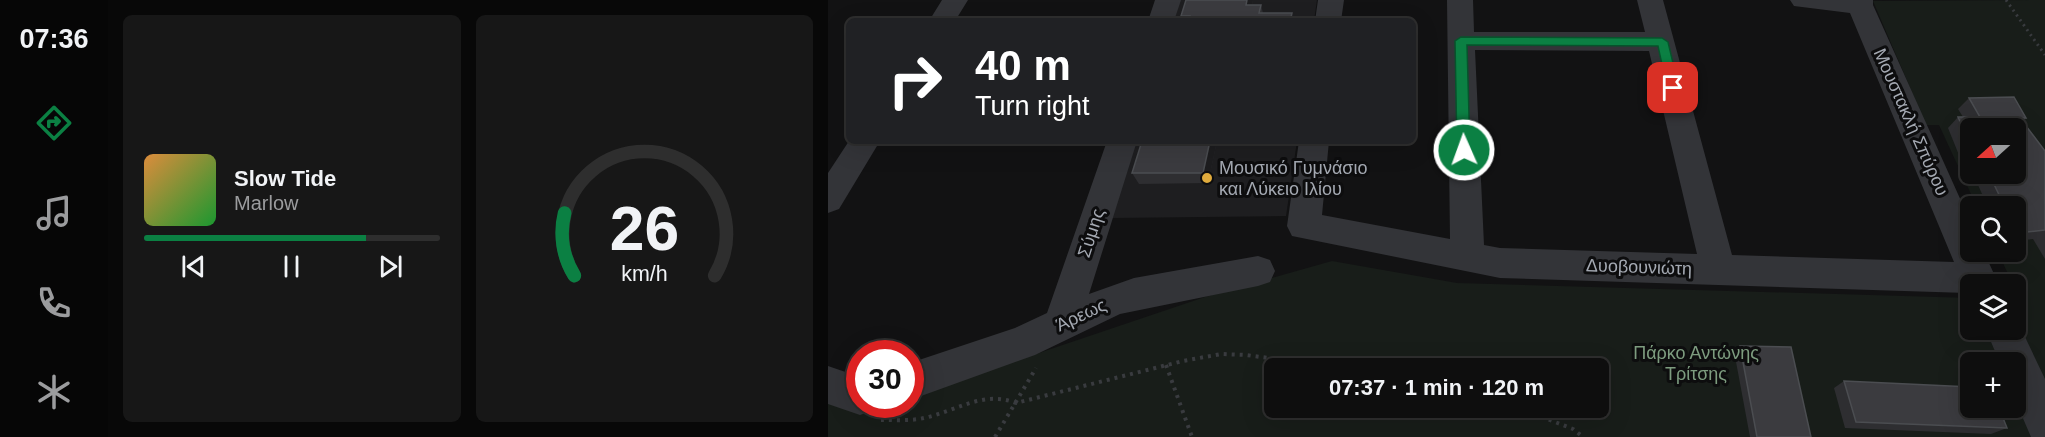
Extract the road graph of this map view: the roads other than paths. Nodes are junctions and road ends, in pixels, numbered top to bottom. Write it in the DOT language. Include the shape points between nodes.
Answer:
graph roads {
  1 [pos="955,0"];
  2 [pos="1168,0"];
  3 [pos="1331,0"];
  4 [pos="1460,0"];
  5 [pos="1650,0"];
  6 [pos="1803,0"];
  7 [pos="1860,3"];
  8 [pos="944,18"];
  9 [pos="1162,18"];
  10 [pos="1328,18"];
  11 [pos="1461,41"];
  12 [pos="1662,42"];
  13 [pos="864,144"];
  14 [pos="1121,144"];
  15 [pos="1314,144"];
  16 [pos="828,200"];
  17 [pos="1467,258"];
  18 [pos="1718,269"];
  19 [pos="1258,271"];
  20 [pos="1977,274"];
  21 [pos="1960,280"];
  22 [pos="1061,325"];
  23 [pos="2008,340"];
  24 [pos="924,377"];
  25 [pos="828,385"];
  26 [pos="846,395"];
  27 [pos="2045,424"];
  1 -- 8 [label="street"];
  2 -- 9 [label="street"];
  3 -- 10 [label="street"];
  4 -- 11 [label="street"];
  5 -- 12 [label="street"];
  6 -- 7 [label="street"];
  7 -- 20 [label="street, Μουστακλή Σπύρου"];
  11 -- 12 [label="street"];
  11 -- 17 [label="street"];
  12 -- 18 [label="street"];
  13 -- 16 [label="street"];
  14 -- 22 [label="street, Σύμης"];
  15 -- 17 [label="street, Δυοβουνιώτη" via="1304,226"];
  17 -- 18 [label="street, Δυοβουνιώτη" via="1500,263"];
  18 -- 21 [label="street, Δυοβουνιώτη"];
  19 -- 22 [label="street, Άρεως" via="1134,294"];
  22 -- 24 [label="street, Άρεως"];
  23 -- 27 [label="street"];
  25 -- 26 [label="street"];
}
